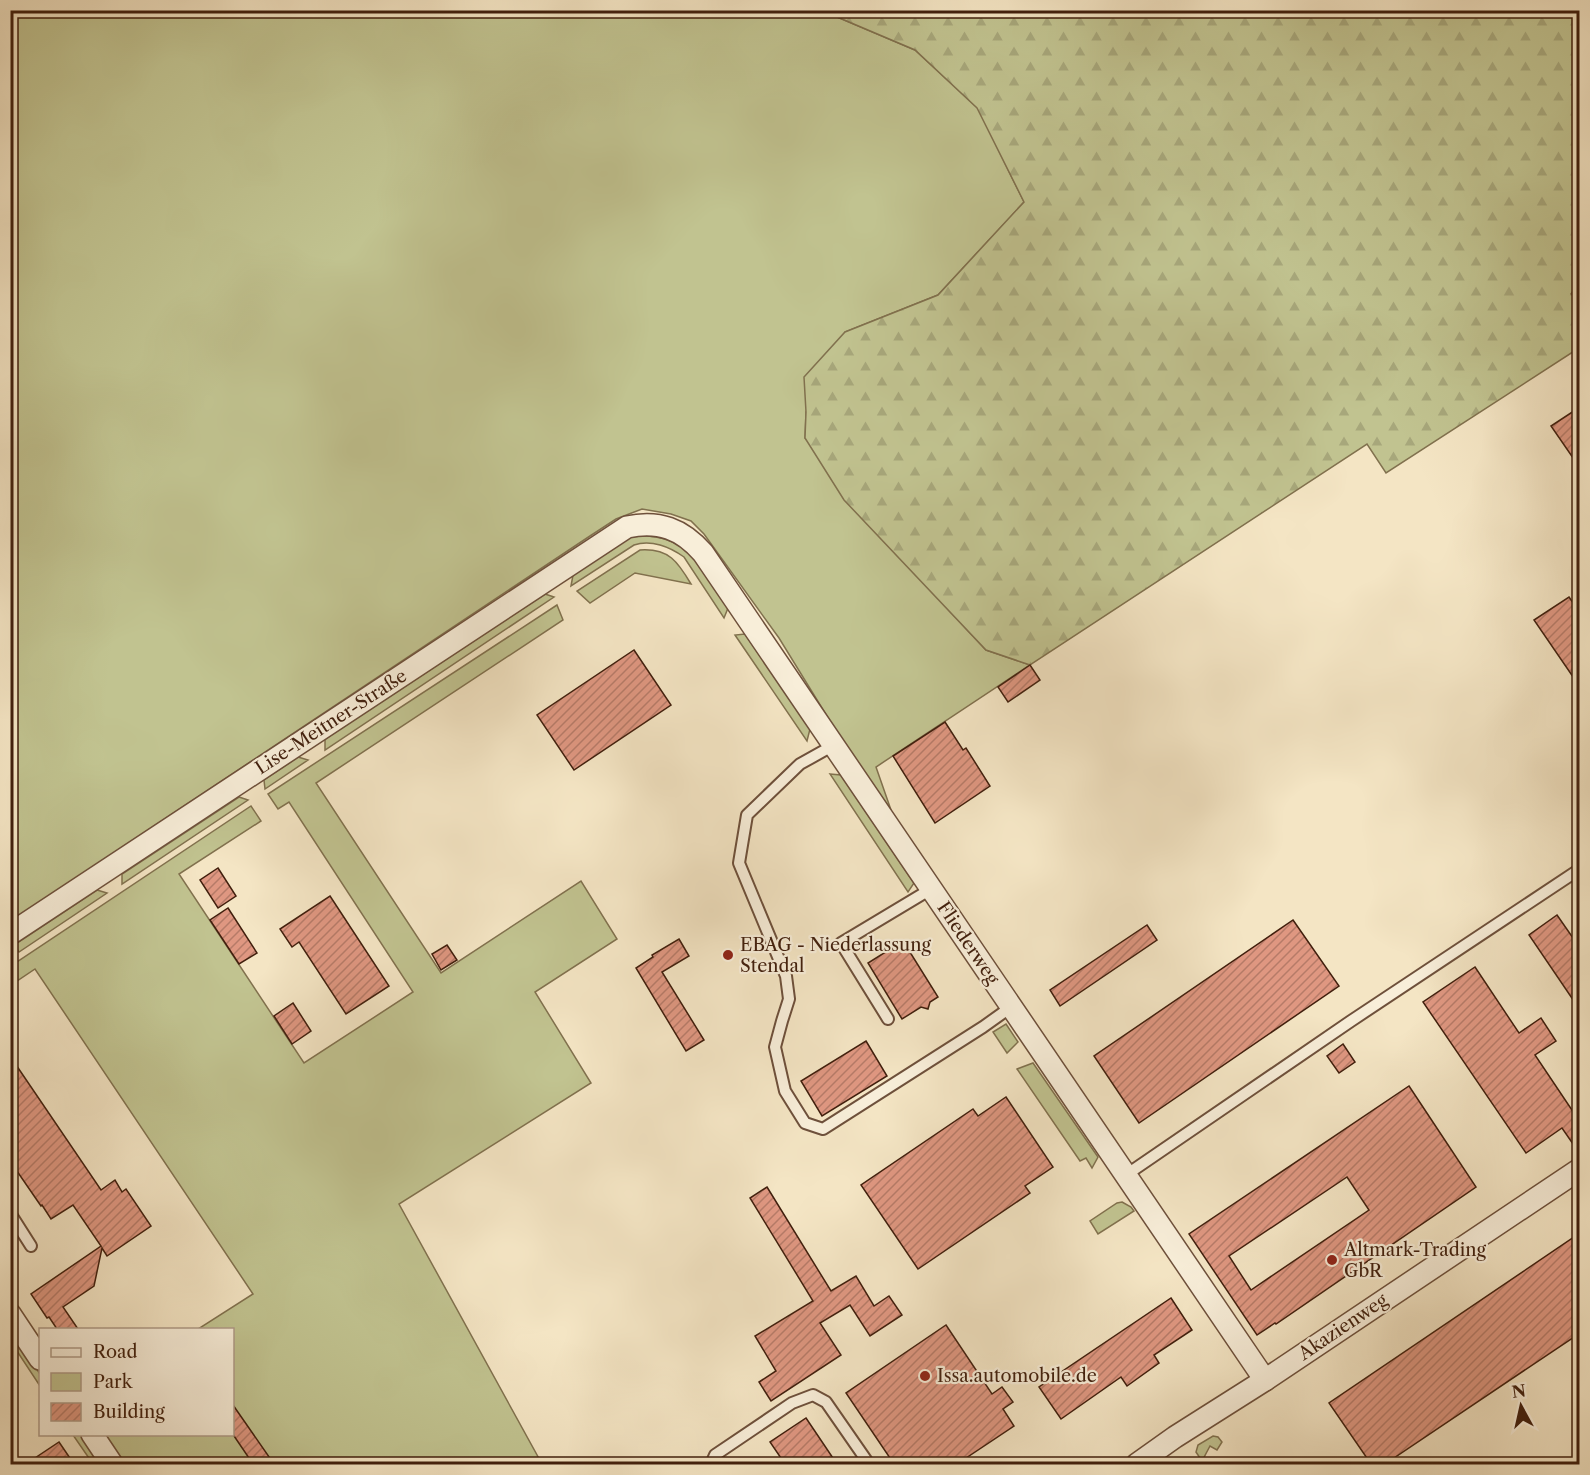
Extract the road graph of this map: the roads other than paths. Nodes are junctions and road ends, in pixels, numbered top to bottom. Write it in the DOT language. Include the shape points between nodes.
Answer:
graph roads {
  1 [pos="655,525"];
  2 [pos="834,745"];
  3 [pos="1580,869"];
  4 [pos="932,889"];
  5 [pos="10,934"];
  6 [pos="1011,1006"];
  7 [pos="888,1018"];
  8 [pos="1580,1169"];
  9 [pos="1126,1175"];
  10 [pos="10,1213"];
  11 [pos="31,1246"];
  12 [pos="10,1314"];
  13 [pos="39,1358"];
  14 [pos="1264,1380"];
  15 [pos="93,1436"];
  16 [pos="112,1464"];
  17 [pos="711,1464"];
  18 [pos="869,1464"];
  19 [pos="1137,1464"];
  1 -- 2 [label="street, Fliederweg" via="680,532 704,553"];
  1 -- 5 [label="street, Lise-Meitner-Straße" via="627,527"];
  2 -- 4 [label="street, Fliederweg"];
  2 -- 6 [label="lane" via="800,764 747,815 739,863 786,976 789,999 775,1047 784,1091 805,1123 823,1130"];
  3 -- 9 [label="lane"];
  4 -- 6 [label="street, Fliederweg"];
  4 -- 7 [label="lane" via="841,943"];
  6 -- 9 [label="street, Fliederweg"];
  8 -- 14 [label="street, Akazienweg"];
  9 -- 14 [label="street, Fliederweg"];
  10 -- 11 [label="lane"];
  12 -- 13 [label="street"];
  14 -- 19 [label="street, Akazienweg"];
  15 -- 16 [label="street"];
  17 -- 18 [label="lane" via="715,1455 792,1402 813,1395 826,1402"];
}
